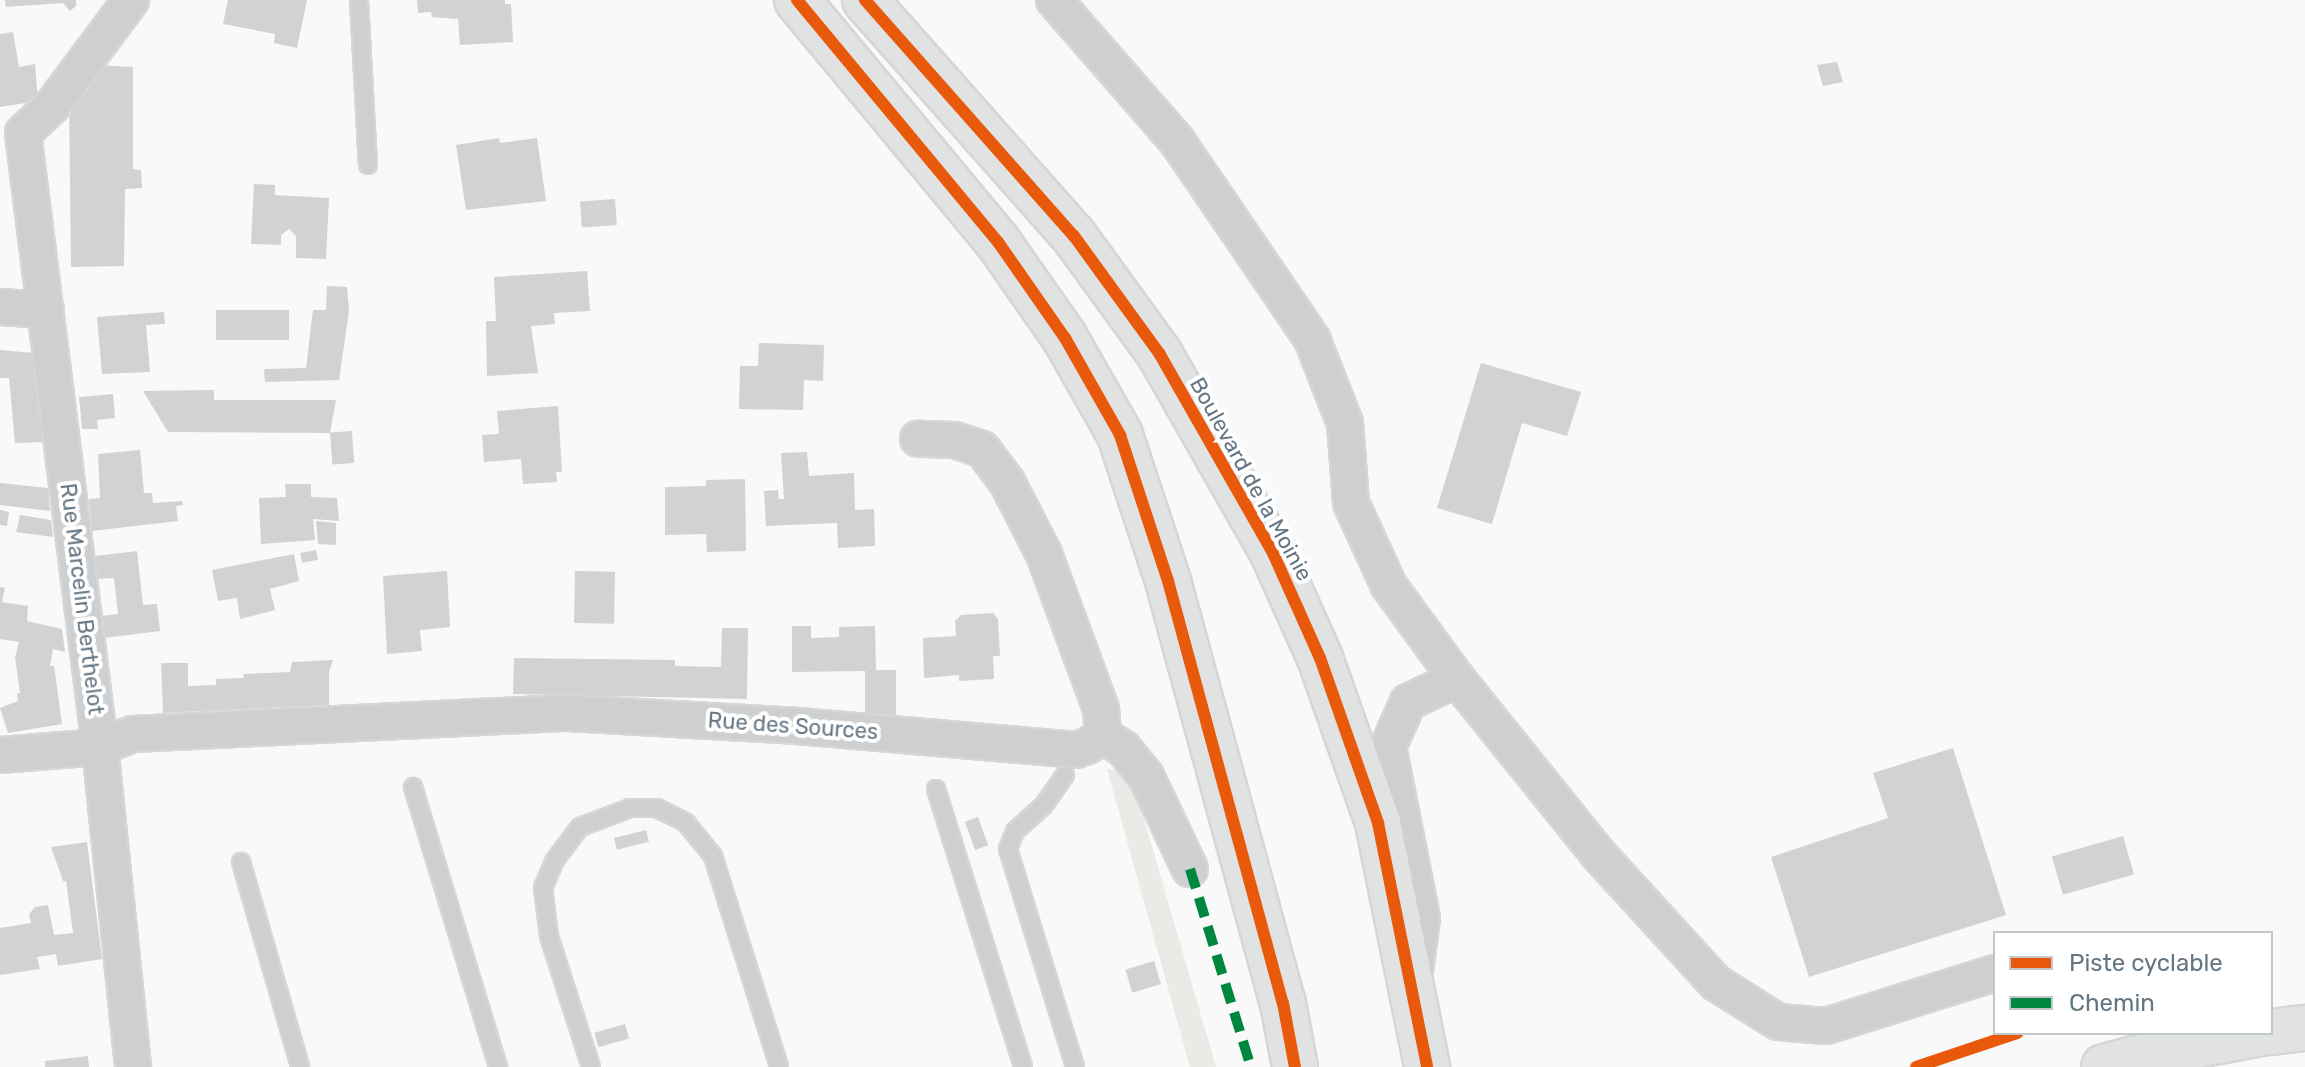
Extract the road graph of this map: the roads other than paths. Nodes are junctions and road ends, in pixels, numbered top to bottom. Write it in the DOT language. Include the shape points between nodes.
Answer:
graph roads {
  1 [pos="131,0"];
  2 [pos="359,0"];
  3 [pos="797,0"];
  4 [pos="865,0"];
  5 [pos="1054,0"];
  6 [pos="12,134"];
  7 [pos="368,165"];
  8 [pos="0,307"];
  9 [pos="46,310"];
  10 [pos="918,439"];
  11 [pos="1457,679"];
  12 [pos="1103,736"];
  13 [pos="100,747"];
  14 [pos="0,755"];
  15 [pos="1065,775"];
  16 [pos="413,787"];
  17 [pos="936,789"];
  18 [pos="241,862"];
  19 [pos="1190,869"];
  20 [pos="1993,974"];
  21 [pos="1413,984"];
  22 [pos="2305,1028"];
  23 [pos="2273,1032"];
  24 [pos="2241,1035"];
  25 [pos="2155,1043"];
  26 [pos="133,1067"];
  27 [pos="300,1067"];
  28 [pos="498,1067"];
  29 [pos="591,1067"];
  30 [pos="779,1067"];
  31 [pos="1023,1067"];
  32 [pos="1075,1067"];
  33 [pos="1295,1067"];
  34 [pos="1427,1067"];
  35 [pos="2104,1067"];
  1 -- 6 [label="street" via="52,106"];
  2 -- 7 [label="lane"];
  3 -- 33 [label="main road" via="998,242 1065,338 1120,435 1168,581 1283,1003"];
  4 -- 21 [label="main road, Boulevard de la Moinie" via="1074,236 1159,353 1273,553 1320,658 1378,823"];
  5 -- 11 [label="street" via="1177,141 1312,339 1345,423 1351,503 1389,586"];
  6 -- 9 [label="street, Rue Marcelin Berthelot"];
  8 -- 9 [label="street"];
  9 -- 13 [label="street, Rue Marcelin Berthelot"];
  10 -- 12 [label="street" via="954,440 982,449 1007,482 1044,554 1101,709"];
  11 -- 20 [label="street" via="1599,855 1716,983 1778,1022 1826,1026"];
  11 -- 21 [label="street" via="1408,702 1388,747 1422,918"];
  12 -- 13 [label="street, Rue des Sources" via="1076,750 568,713 133,734"];
  12 -- 19 [label="street" via="1123,748 1146,776"];
  13 -- 14 [label="street, Rue des Sources"];
  13 -- 26 [label="street, Rue Marcelin Berthelot"];
  15 -- 32 [label="lane" via="1043,806 1015,831 1008,849"];
  16 -- 28 [label="lane"];
  17 -- 31 [label="lane"];
  18 -- 27 [label="lane"];
  21 -- 34 [label="main road, Boulevard de la Moinie"];
  22 -- 23 [label="main road"];
  24 -- 25 [label="main road"];
  25 -- 35 [label="main road"];
  29 -- 30 [label="lane" via="549,936 543,888 555,860 580,827 630,808 657,808 686,823 713,856"];
}
